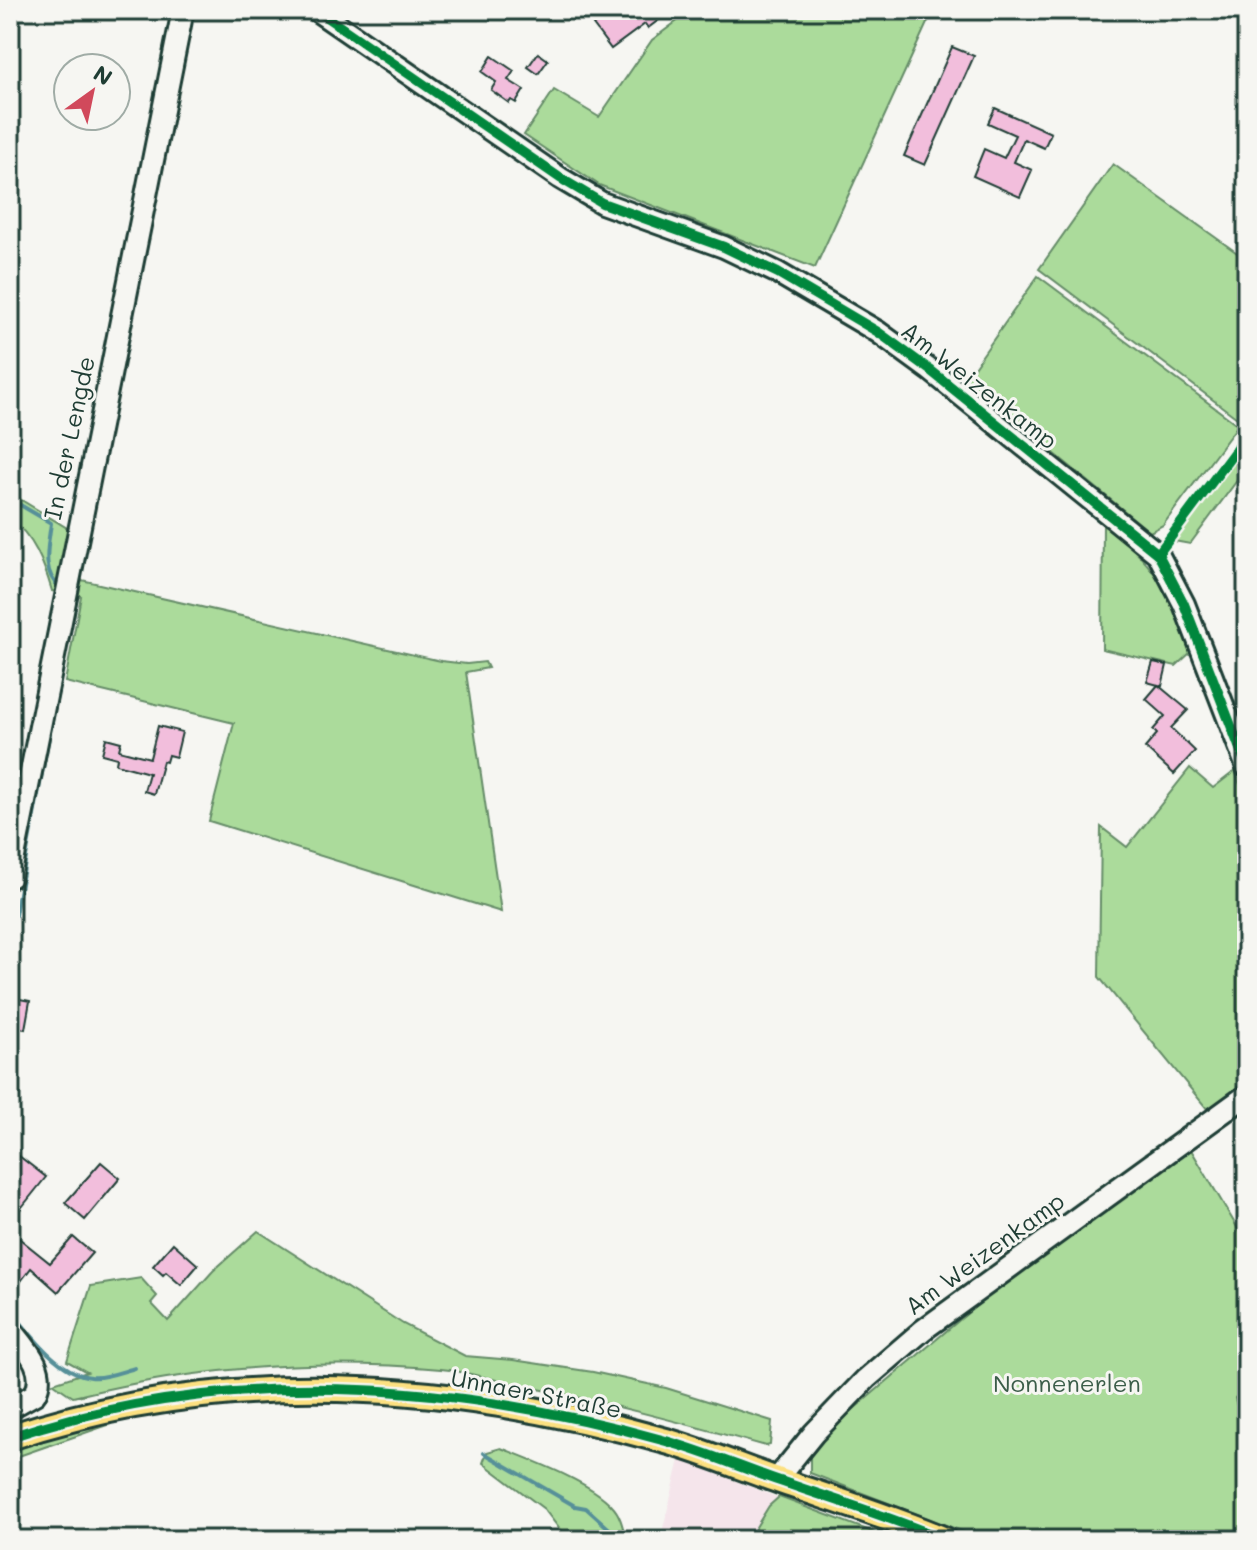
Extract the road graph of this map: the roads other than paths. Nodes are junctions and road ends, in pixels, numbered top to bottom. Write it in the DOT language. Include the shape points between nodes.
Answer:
graph roads {
  1 [pos="183,10"];
  2 [pos="316,10"];
  3 [pos="1247,767"];
  4 [pos="10,877"];
  5 [pos="1247,1095"];
  6 [pos="10,1328"];
  7 [pos="10,1408"];
  8 [pos="10,1437"];
  9 [pos="776,1480"];
  10 [pos="945,1540"];
  1 -- 4 [label="street, In der Lengde"];
  2 -- 3 [label="street, Am Weizenkamp" via="602,203 724,247 878,332 1158,554 1184,604"];
  5 -- 9 [label="street, Am Weizenkamp" via="923,1330 866,1379"];
  6 -- 7 [label="street" via="41,1377 35,1394"];
  8 -- 9 [label="main road, Unnaer Straße" via="115,1408 222,1392 372,1389 502,1404 603,1425 689,1448"];
  9 -- 10 [label="main road, Unnaer Straße"];
}
